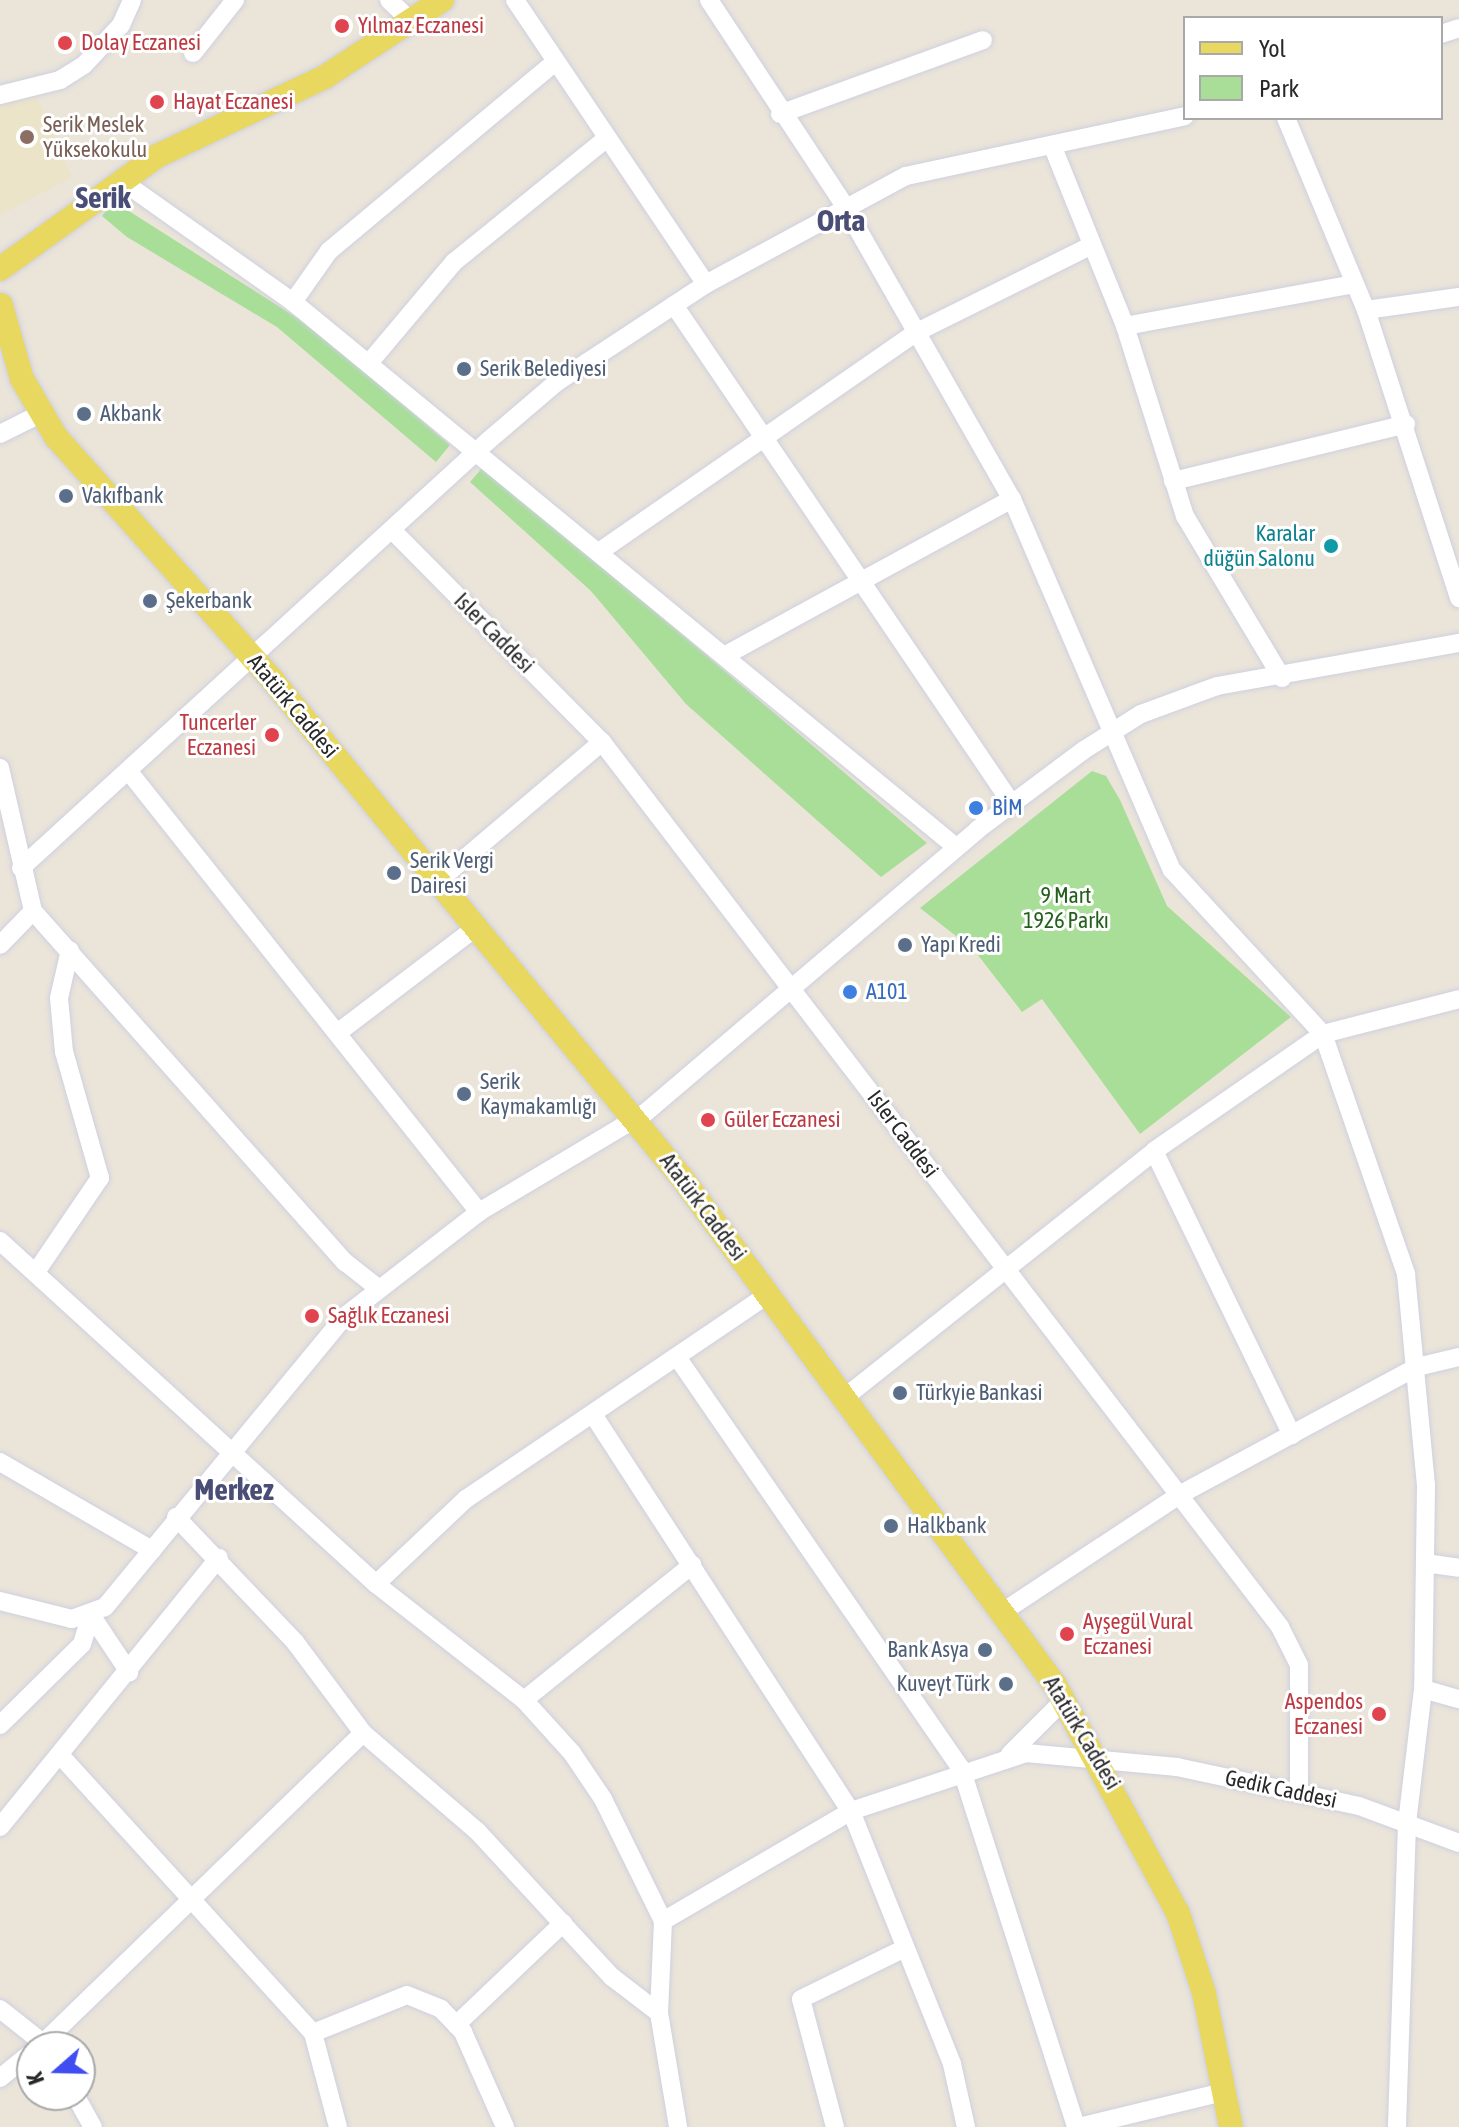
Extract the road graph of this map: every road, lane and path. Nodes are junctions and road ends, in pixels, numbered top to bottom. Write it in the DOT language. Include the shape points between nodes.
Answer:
graph roads {
  1 [pos="132,0"];
  2 [pos="235,0"];
  3 [pos="389,0"];
  4 [pos="442,0"];
  5 [pos="515,0"];
  6 [pos="709,0"];
  7 [pos="413,23"];
  8 [pos="983,40"];
  9 [pos="193,53"];
  10 [pos="555,62"];
  11 [pos="0,95"];
  12 [pos="780,114"];
  13 [pos="1183,116"];
  14 [pos="1287,120"];
  15 [pos="607,138"];
  16 [pos="1052,145"];
  17 [pos="122,181"];
  18 [pos="844,205"];
  19 [pos="1092,245"];
  20 [pos="0,269"];
  21 [pos="0,280"];
  22 [pos="706,284"];
  23 [pos="1354,284"];
  24 [pos="1459,297"];
  25 [pos="293,302"];
  26 [pos="0,305"];
  27 [pos="674,305"];
  28 [pos="1366,310"];
  29 [pos="1125,326"];
  30 [pos="917,332"];
  31 [pos="0,354"];
  32 [pos="369,363"];
  33 [pos="22,379"];
  34 [pos="40,414"];
  35 [pos="1406,424"];
  36 [pos="0,434"];
  37 [pos="767,437"];
  38 [pos="478,451"];
  39 [pos="1173,481"];
  40 [pos="1012,499"];
  41 [pos="394,532"];
  42 [pos="599,552"];
  43 [pos="865,579"];
  44 [pos="1459,598"];
  45 [pos="1459,643"];
  46 [pos="724,656"];
  47 [pos="255,661"];
  48 [pos="1282,678"];
  49 [pos="1115,731"];
  50 [pos="602,742"];
  51 [pos="0,768"];
  52 [pos="130,773"];
  53 [pos="1012,804"];
  54 [pos="956,847"];
  55 [pos="21,868"];
  56 [pos="438,881"];
  57 [pos="33,911"];
  58 [pos="478,926"];
  59 [pos="0,945"];
  60 [pos="70,950"];
  61 [pos="792,987"];
  62 [pos="1459,999"];
  63 [pos="340,1031"];
  64 [pos="1323,1034"];
  65 [pos="635,1119"];
  66 [pos="1154,1151"];
  67 [pos="479,1212"];
  68 [pos="0,1241"];
  69 [pos="36,1272"];
  70 [pos="1008,1272"];
  71 [pos="378,1288"];
  72 [pos="769,1294"];
  73 [pos="677,1357"];
  74 [pos="1459,1357"];
  75 [pos="1417,1367"];
  76 [pos="844,1398"];
  77 [pos="594,1416"];
  78 [pos="1292,1435"];
  79 [pos="237,1455"];
  80 [pos="0,1462"];
  81 [pos="1181,1494"];
  82 [pos="176,1517"];
  83 [pos="152,1550"];
  84 [pos="219,1558"];
  85 [pos="1425,1563"];
  86 [pos="692,1565"];
  87 [pos="1459,1568"];
  88 [pos="376,1584"];
  89 [pos="0,1601"];
  90 [pos="1001,1613"];
  91 [pos="91,1615"];
  92 [pos="129,1672"];
  93 [pos="1423,1689"];
  94 [pos="1459,1699"];
  95 [pos="524,1700"];
  96 [pos="1064,1700"];
  97 [pos="0,1725"];
  98 [pos="363,1733"];
  99 [pos="60,1755"];
  100 [pos="1008,1755"];
  101 [pos="1099,1758"];
  102 [pos="961,1768"];
  103 [pos="1299,1793"];
  104 [pos="851,1811"];
  105 [pos="1407,1824"];
  106 [pos="0,1827"];
  107 [pos="1459,1843"];
  108 [pos="194,1901"];
  109 [pos="663,1921"];
  110 [pos="563,1923"];
  111 [pos="905,1948"];
  112 [pos="0,2009"];
  113 [pos="659,2013"];
  114 [pos="456,2025"];
  115 [pos="24,2031"];
  116 [pos="58,2031"];
  117 [pos="313,2033"];
  118 [pos="16,2066"];
  119 [pos="0,2078"];
  120 [pos="1224,2092"];
  121 [pos="1110,2122"];
  122 [pos="338,2127"];
  123 [pos="505,2127"];
  124 [pos="678,2127"];
  125 [pos="835,2127"];
  126 [pos="966,2127"];
  127 [pos="1077,2127"];
  128 [pos="1231,2127"];
  129 [pos="1397,2127"];
  1 -- 11 [label="street" via="121,25 84,65 60,80"];
  2 -- 9 [label="street"];
  3 -- 7 [label="street"];
  4 -- 7 [label="main road"];
  5 -- 10 [label="street"];
  6 -- 12 [label="street"];
  7 -- 17 [label="main road" via="325,77 157,156"];
  8 -- 12 [label="street"];
  10 -- 15 [label="street"];
  10 -- 25 [label="street" via="329,251"];
  12 -- 18 [label="street"];
  13 -- 16 [label="street"];
  14 -- 23 [label="street"];
  15 -- 22 [label="street"];
  15 -- 32 [label="street" via="454,262"];
  16 -- 18 [label="street" via="906,176"];
  16 -- 19 [label="street"];
  17 -- 20 [label="main road"];
  17 -- 25 [label="street"];
  18 -- 22 [label="street"];
  18 -- 30 [label="street"];
  19 -- 29 [label="street"];
  19 -- 30 [label="street"];
  21 -- 26 [label="main road, Atatürk Caddesi"];
  22 -- 27 [label="street"];
  23 -- 28 [label="street"];
  23 -- 29 [label="street"];
  24 -- 28 [label="street"];
  25 -- 32 [label="street"];
  26 -- 33 [label="main road, Atatürk Caddesi"];
  27 -- 37 [label="street"];
  27 -- 38 [label="street" via="557,382"];
  28 -- 35 [label="street"];
  29 -- 39 [label="street"];
  30 -- 37 [label="street"];
  30 -- 40 [label="street"];
  31 -- 33 [label="main road, Atatürk Caddesi"];
  32 -- 38 [label="street"];
  33 -- 34 [label="main road, Atatürk Caddesi"];
  34 -- 36 [label="street"];
  34 -- 47 [label="main road, Atatürk Caddesi"];
  35 -- 39 [label="street"];
  35 -- 44 [label="street"];
  37 -- 42 [label="street"];
  37 -- 43 [label="street"];
  38 -- 41 [label="street"];
  38 -- 42 [label="street"];
  39 -- 48 [label="street" via="1185,516"];
  40 -- 43 [label="street"];
  40 -- 49 [label="street"];
  41 -- 47 [label="street"];
  41 -- 50 [label="street, Isler Caddesi"];
  42 -- 46 [label="street"];
  43 -- 46 [label="street"];
  43 -- 53 [label="street"];
  45 -- 48 [label="street"];
  46 -- 54 [label="street"];
  47 -- 52 [label="street"];
  47 -- 56 [label="main road, Atatürk Caddesi"];
  48 -- 49 [label="street" via="1217,686"];
  49 -- 53 [label="street"];
  49 -- 64 [label="street" via="1172,870"];
  50 -- 56 [label="street"];
  50 -- 61 [label="street, Isler Caddesi"];
  51 -- 55 [label="street"];
  52 -- 55 [label="street"];
  52 -- 63 [label="street"];
  53 -- 54 [label="street"];
  54 -- 61 [label="street"];
  55 -- 57 [label="street"];
  56 -- 58 [label="main road, Atatürk Caddesi"];
  57 -- 59 [label="street"];
  57 -- 60 [label="street"];
  58 -- 63 [label="street"];
  58 -- 65 [label="main road, Atatürk Caddesi"];
  60 -- 69 [label="street" via="59,998 64,1052 100,1178"];
  60 -- 71 [label="street" via="335,1251"];
  61 -- 65 [label="street"];
  61 -- 70 [label="street, Isler Caddesi"];
  62 -- 64 [label="street"];
  63 -- 67 [label="street"];
  64 -- 66 [label="street"];
  64 -- 75 [label="street" via="1406,1274"];
  65 -- 67 [label="street"];
  65 -- 72 [label="main road, Atatürk Caddesi"];
  66 -- 70 [label="street"];
  66 -- 78 [label="street"];
  67 -- 71 [label="street"];
  68 -- 69 [label="street"];
  69 -- 79 [label="street"];
  70 -- 76 [label="street"];
  70 -- 81 [label="street, Isler Caddesi"];
  71 -- 79 [label="street" via="345,1316"];
  72 -- 73 [label="street"];
  72 -- 76 [label="main road, Atatürk Caddesi"];
  73 -- 77 [label="street"];
  73 -- 102 [label="street"];
  74 -- 75 [label="street"];
  75 -- 78 [label="street"];
  75 -- 85 [label="street"];
  76 -- 90 [label="main road, Atatürk Caddesi"];
  77 -- 86 [label="street"];
  77 -- 88 [label="street" via="466,1499"];
  78 -- 81 [label="street"];
  79 -- 82 [label="street"];
  79 -- 88 [label="street"];
  80 -- 83 [label="street"];
  81 -- 90 [label="street"];
  81 -- 103 [label="street, Isler Caddesi" via="1280,1627 1299,1665"];
  82 -- 83 [label="street"];
  82 -- 84 [label="street"];
  83 -- 91 [label="street"];
  84 -- 92 [label="street"];
  84 -- 98 [label="street"];
  85 -- 87 [label="street"];
  85 -- 93 [label="street"];
  86 -- 95 [label="street"];
  86 -- 104 [label="street"];
  88 -- 95 [label="street"];
  89 -- 91 [label="street" via="40,1614"];
  90 -- 96 [label="main road, Atatürk Caddesi"];
  91 -- 92 [label="street"];
  91 -- 97 [label="street" via="82,1644"];
  92 -- 99 [label="street"];
  93 -- 94 [label="street"];
  93 -- 105 [label="street"];
  95 -- 109 [label="street" via="603,1799"];
  96 -- 100 [label="street"];
  96 -- 101 [label="main road, Atatürk Caddesi"];
  98 -- 108 [label="street"];
  98 -- 110 [label="street" via="478,1832"];
  99 -- 106 [label="street"];
  99 -- 108 [label="street"];
  100 -- 101 [label="street, Gedik Caddesi"];
  100 -- 102 [label="street"];
  101 -- 103 [label="street, Gedik Caddesi"];
  101 -- 120 [label="main road, Atatürk Caddesi" via="1178,1913"];
  102 -- 104 [label="street"];
  102 -- 127 [label="street"];
  103 -- 105 [label="street, Gedik Caddesi"];
  104 -- 109 [label="street"];
  104 -- 111 [label="street"];
  105 -- 107 [label="street, Gedik Caddesi"];
  105 -- 129 [label="street"];
  108 -- 116 [label="street"];
  108 -- 117 [label="street"];
  109 -- 113 [label="street"];
  110 -- 113 [label="street"];
  110 -- 114 [label="street"];
  111 -- 125 [label="street" via="801,1999"];
  111 -- 126 [label="street" via="952,2064"];
  112 -- 115 [label="street"];
  113 -- 124 [label="street"];
  114 -- 117 [label="street" via="441,2009 407,1995"];
  114 -- 123 [label="street"];
  117 -- 122 [label="street"];
  118 -- 119 [label="street"];
  120 -- 121 [label="street"];
  120 -- 128 [label="main road, Atatürk Caddesi"];
  121 -- 127 [label="street"];
}
